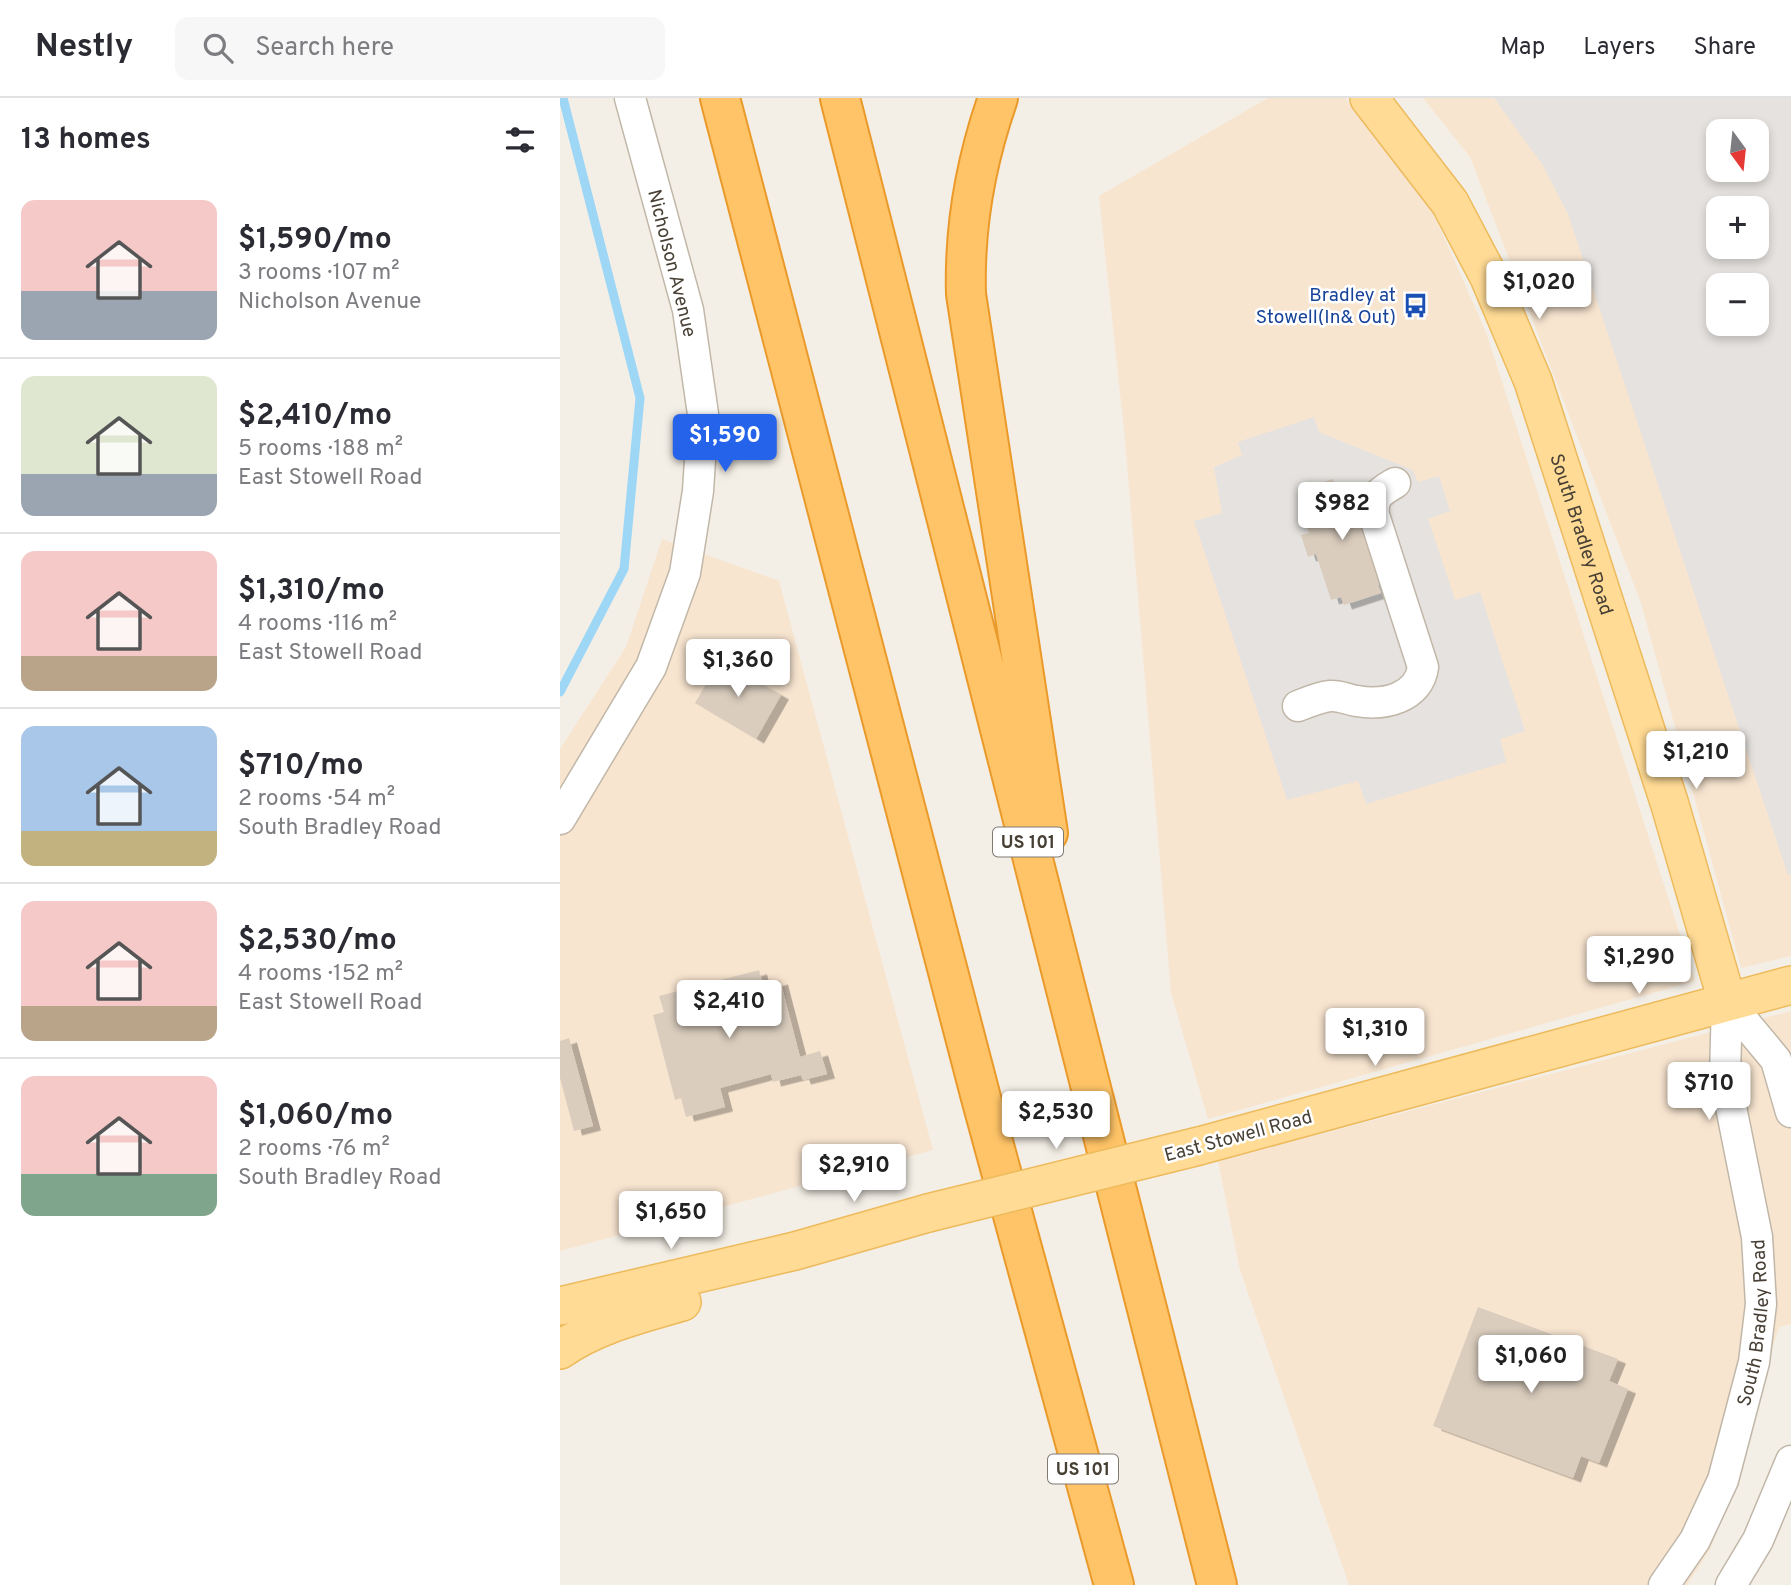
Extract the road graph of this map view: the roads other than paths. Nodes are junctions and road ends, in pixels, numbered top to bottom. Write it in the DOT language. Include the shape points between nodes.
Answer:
graph roads {
  1 [pos="630,98"];
  2 [pos="720,98"];
  3 [pos="839,98"];
  4 [pos="998,98"];
  5 [pos="1369,98"];
  6 [pos="1395,483"];
  7 [pos="1298,706"];
  8 [pos="560,819"];
  9 [pos="1791,985"];
  10 [pos="1727,1002"];
  11 [pos="1085,1070"];
  12 [pos="1791,1112"];
  13 [pos="795,1251"];
  14 [pos="560,1306"];
  15 [pos="560,1350"];
  16 [pos="1052,1352"];
  17 [pos="1791,1461"];
  18 [pos="1086,1585"];
  19 [pos="1114,1585"];
  20 [pos="1217,1585"];
  21 [pos="1664,1585"];
  22 [pos="1731,1585"];
  1 -- 8 [label="street, Nicholson Avenue" via="688,310 704,414 698,491 685,573 651,667"];
  2 -- 16 [label="highway, US 101" via="981,1098"];
  3 -- 11 [label="highway, US 101"];
  4 -- 11 [label="highway" via="981,146 965,253 966,294"];
  5 -- 10 [label="main road, South Bradley Road" via="1450,203 1489,277 1533,381 1670,805"];
  6 -- 7 [label="street" via="1378,492 1374,515 1423,667 1422,679 1400,697 1381,704 1328,696"];
  9 -- 10 [label="main road, East Stowell Road"];
  10 -- 12 [label="street, South Bradley Road" via="1776,1060"];
  10 -- 13 [label="main road, East Stowell Road, bridge"];
  10 -- 21 [label="street, South Bradley Road" via="1725,1077 1757,1237 1761,1304 1754,1362 1723,1480 1695,1540"];
  11 -- 20 [label="highway, US 101"];
  13 -- 14 [label="main road, East Stowell Road"];
  13 -- 15 [label="main road" via="765,1278 636,1315"];
  16 -- 18 [label="highway"];
  16 -- 19 [label="highway, US 101"];
  17 -- 22 [label="street" via="1758,1540"];
}
